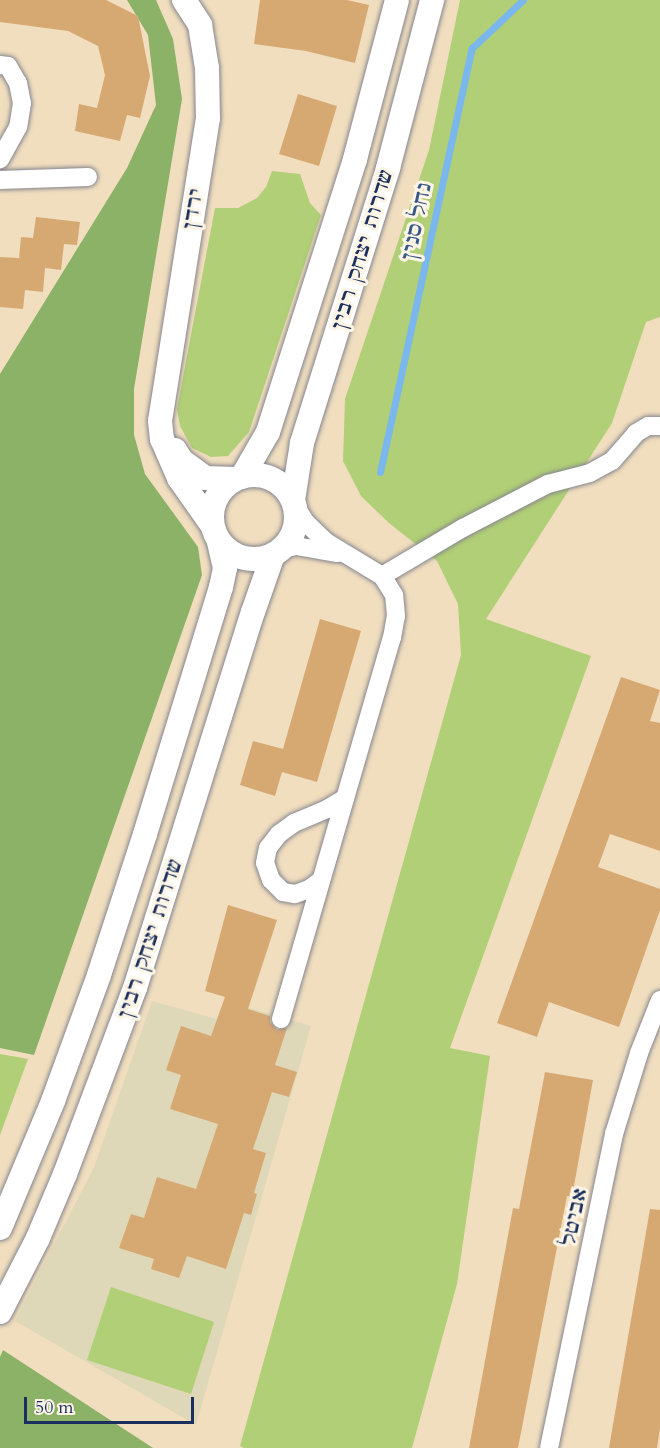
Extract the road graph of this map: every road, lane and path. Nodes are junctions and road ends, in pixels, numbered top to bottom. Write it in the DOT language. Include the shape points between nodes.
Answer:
graph roads {
  1 [pos="184,0"];
  2 [pos="397,0"];
  3 [pos="432,0"];
  4 [pos="0,65"];
  5 [pos="0,159"];
  6 [pos="88,177"];
  7 [pos="0,180"];
  8 [pos="160,421"];
  9 [pos="660,426"];
  10 [pos="238,478"];
  11 [pos="294,503"];
  12 [pos="215,533"];
  13 [pos="278,552"];
  14 [pos="345,554"];
  15 [pos="382,576"];
  16 [pos="345,798"];
  17 [pos="320,881"];
  18 [pos="660,1000"];
  19 [pos="281,1019"];
  20 [pos="0,1228"];
  21 [pos="0,1312"];
  22 [pos="549,1448"];
  1 -- 8 [label="main road, ירדן" via="200,25 207,68 208,118"];
  2 -- 10 [label="main road, שדרות יצחק רבין" via="355,159 268,432"];
  3 -- 11 [label="main road, שדרות יצחק רבין" via="388,168 302,443"];
  4 -- 5 [label="street" via="8,66 18,83 22,103 18,127"];
  6 -- 7 [label="street"];
  8 -- 10 [label="main road" via="191,470 205,478"];
  8 -- 12 [label="main road, ירדן" via="162,439 179,478"];
  9 -- 15 [label="street" via="648,426 636,433 612,461 590,473 548,484"];
  10 -- 11 [label="main road" via="264,476 279,483"];
  10 -- 12 [label="main road" via="217,496 212,510"];
  11 -- 13 [label="main road" via="297,523 292,537"];
  11 -- 14 [label="street" via="319,536"];
  12 -- 13 [label="main road" via="237,557 252,560"];
  12 -- 20 [label="main road, שדרות יצחק רבין" via="225,568 219,596 152,813 57,1091"];
  13 -- 14 [label="street" via="296,546"];
  13 -- 21 [label="main road, שדרות יצחק רבין" via="253,612 135,988 65,1174"];
  14 -- 15 [label="street"];
  15 -- 16 [label="street" via="394,595 396,616"];
  16 -- 17 [label="street"];
  16 -- 17 [label="street" via="294,823 268,848 265,864 271,880 284,892 294,894"];
  17 -- 19 [label="street"];
  18 -- 22 [label="street, אביטל" via="614,1134"];
}
